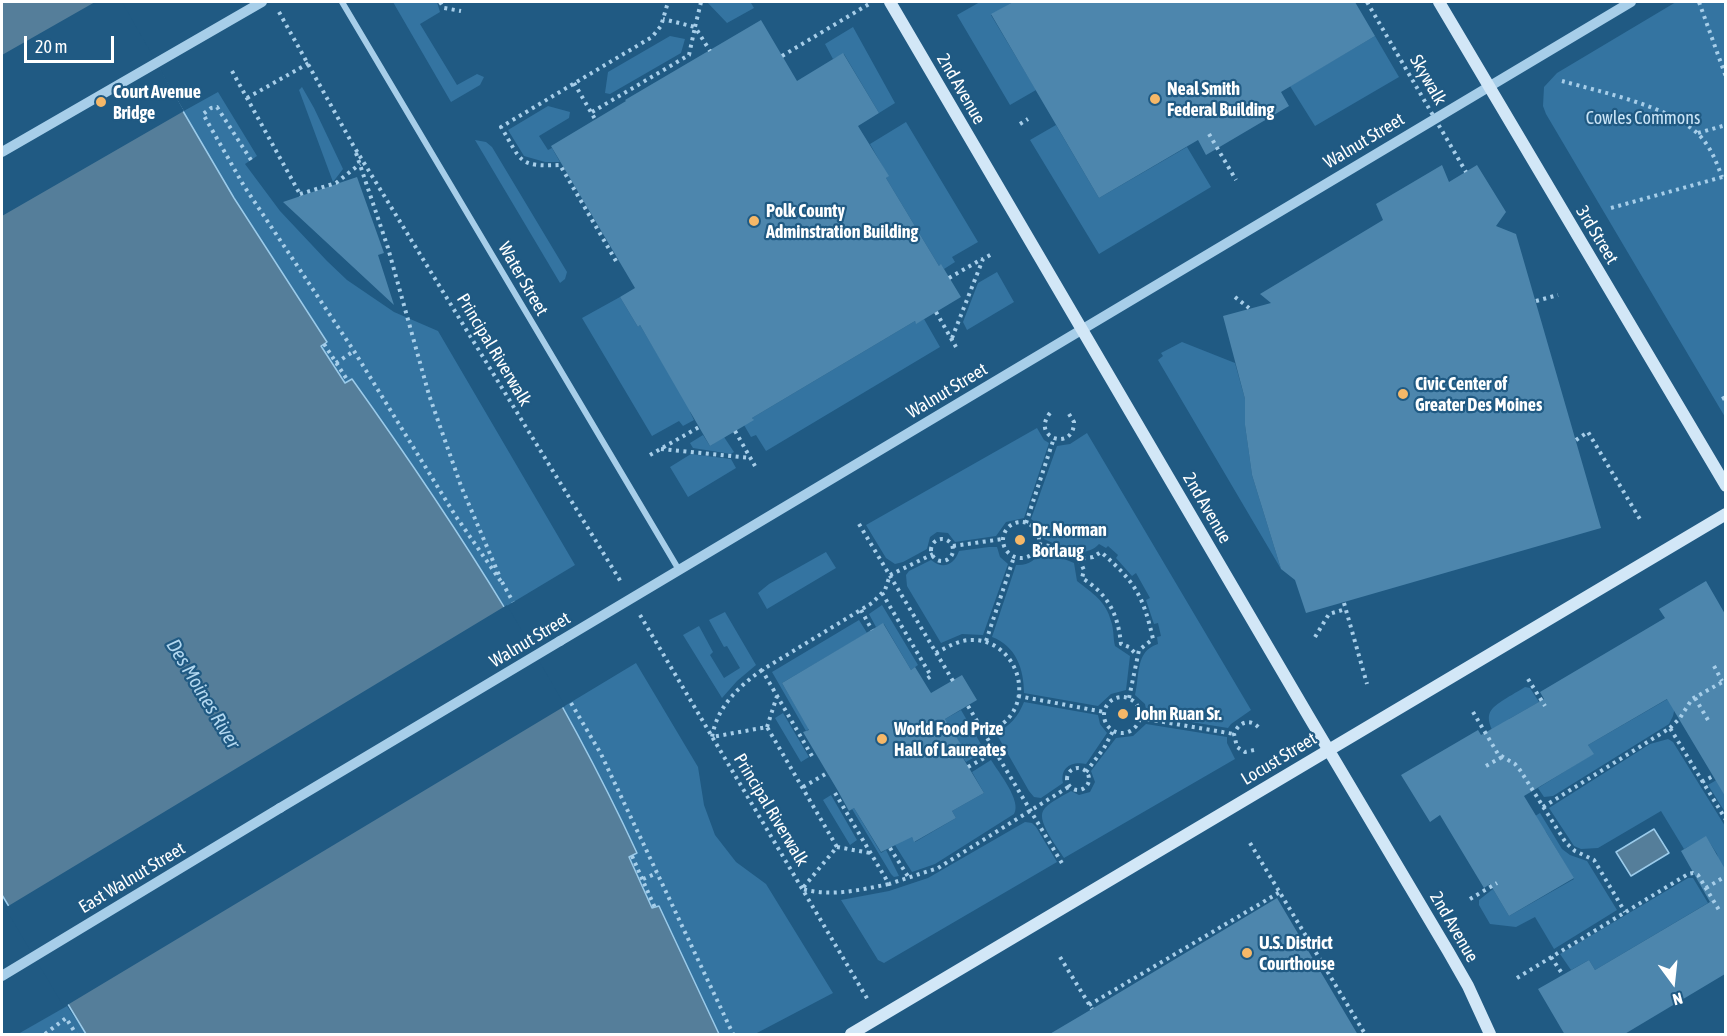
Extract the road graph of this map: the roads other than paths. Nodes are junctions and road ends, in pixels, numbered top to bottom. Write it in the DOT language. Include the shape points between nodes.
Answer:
graph roads {
  1 [pos="262,2"];
  2 [pos="342,2"];
  3 [pos="890,2"];
  4 [pos="1439,2"];
  5 [pos="1631,2"];
  6 [pos="1488,86"];
  7 [pos="2,152"];
  8 [pos="1082,330"];
  9 [pos="1725,486"];
  10 [pos="1725,514"];
  11 [pos="679,570"];
  12 [pos="1329,751"];
  13 [pos="280,808"];
  14 [pos="2,975"];
  15 [pos="851,1035"];
  16 [pos="1490,1035"];
  1 -- 7 [label="street"];
  2 -- 11 [label="street, Water Street"];
  3 -- 8 [label="main road, 2nd Avenue"];
  4 -- 6 [label="main road, 3rd Street"];
  5 -- 6 [label="street, Walnut Street"];
  6 -- 8 [label="street, Walnut Street"];
  6 -- 9 [label="main road, 3rd Street"];
  8 -- 11 [label="street, Walnut Street"];
  8 -- 12 [label="main road, 2nd Avenue"];
  10 -- 12 [label="main road, Locust Street"];
  11 -- 13 [label="street, Walnut Street, bridge"];
  12 -- 15 [label="main road, Locust Street"];
  12 -- 16 [label="main road, 2nd Avenue" via="1468,986"];
  13 -- 14 [label="street, East Walnut Street"];
}
